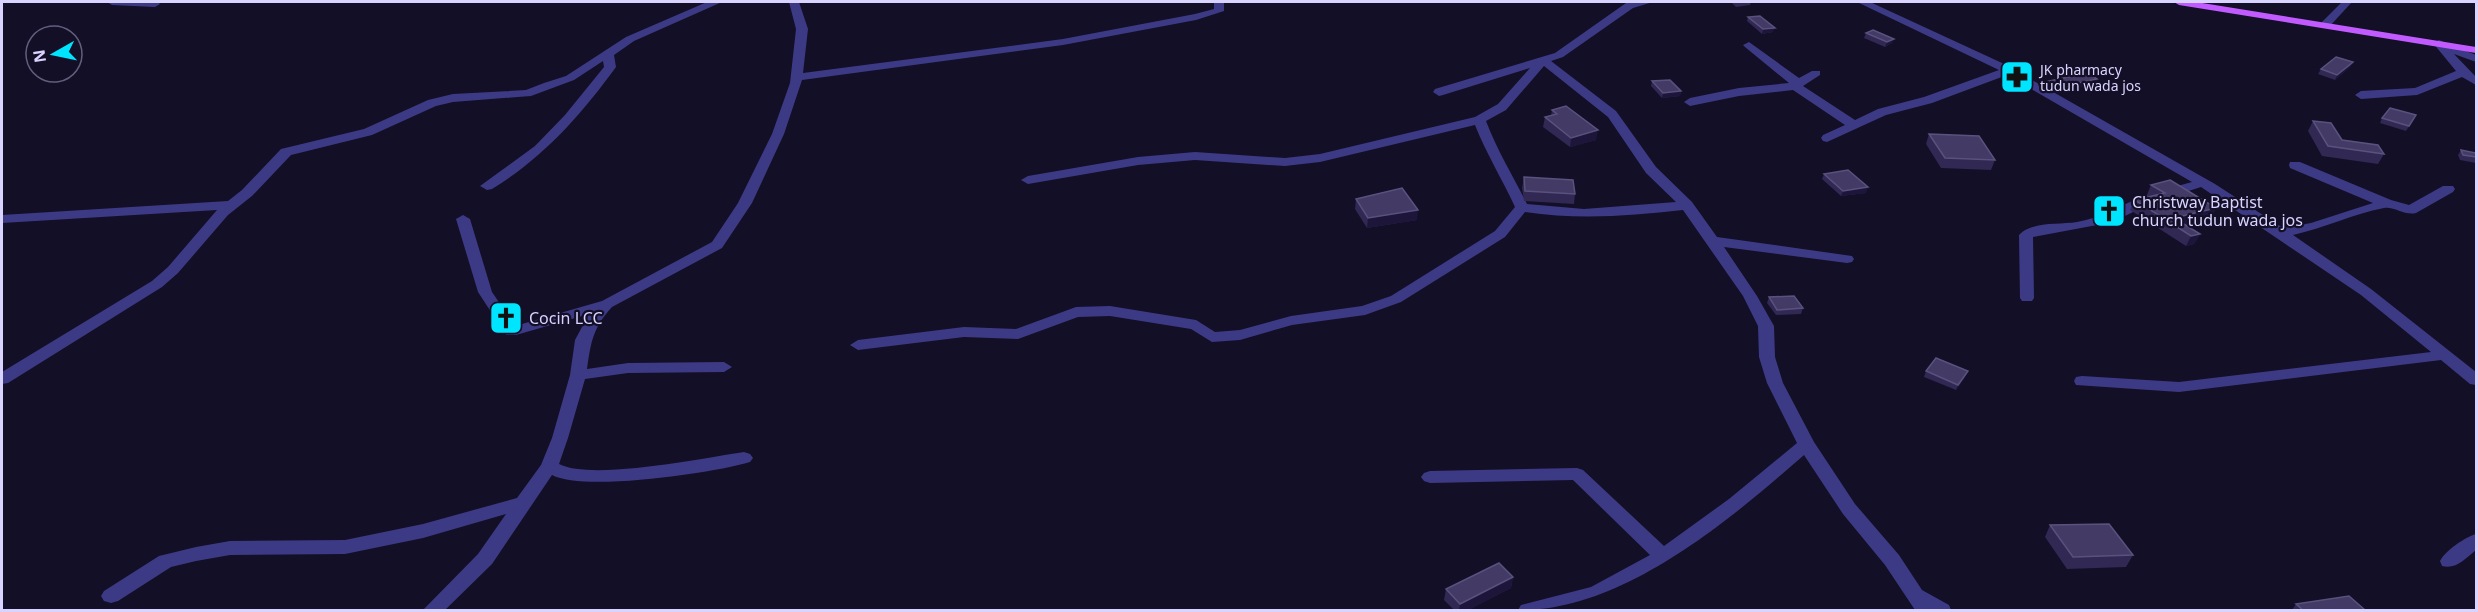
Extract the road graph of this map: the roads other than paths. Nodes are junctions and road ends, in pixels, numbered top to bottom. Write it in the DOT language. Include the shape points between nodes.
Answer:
graph roads {
  1 [pos="112,2"];
  2 [pos="717,2"];
  3 [pos="794,2"];
  4 [pos="1219,2"];
  5 [pos="1648,2"];
  6 [pos="1862,2"];
  7 [pos="2180,2"];
  8 [pos="2347,2"];
  9 [pos="155,4"];
  10 [pos="2325,25"];
  11 [pos="2439,44"];
  12 [pos="1749,45"];
  13 [pos="2476,50"];
  14 [pos="608,54"];
  15 [pos="2476,59"];
  16 [pos="1544,60"];
  17 [pos="2008,71"];
  18 [pos="2463,72"];
  19 [pos="1816,73"];
  20 [pos="797,77"];
  21 [pos="2476,82"];
  22 [pos="1796,86"];
  23 [pos="1439,92"];
  24 [pos="2361,95"];
  25 [pos="1690,102"];
  26 [pos="1479,120"];
  27 [pos="1852,124"];
  28 [pos="1827,138"];
  29 [pos="2295,165"];
  30 [pos="1028,180"];
  31 [pos="2202,183"];
  32 [pos="487,186"];
  33 [pos="2448,189"];
  34 [pos="2386,203"];
  35 [pos="231,205"];
  36 [pos="1687,206"];
  37 [pos="1522,207"];
  38 [pos="2,219"];
  39 [pos="463,219"];
  40 [pos="2281,233"];
  41 [pos="1713,241"];
  42 [pos="1847,259"];
  43 [pos="2027,298"];
  44 [pos="607,304"];
  45 [pos="858,345"];
  46 [pos="2444,355"];
  47 [pos="724,367"];
  48 [pos="578,375"];
  49 [pos="2,379"];
  50 [pos="2476,380"];
  51 [pos="2082,381"];
  52 [pos="1806,444"];
  53 [pos="744,458"];
  54 [pos="549,466"];
  55 [pos="1430,477"];
  56 [pos="523,503"];
  57 [pos="2476,541"];
  58 [pos="1662,556"];
  59 [pos="2449,561"];
  60 [pos="111,596"];
  61 [pos="1921,603"];
  62 [pos="433,610"];
  63 [pos="1528,610"];
  64 [pos="1942,610"];
  1 -- 9 [label="street"];
  2 -- 14 [label="street" via="630,39"];
  3 -- 20 [label="street" via="802,29"];
  4 -- 20 [label="street" via="1219,11 1074,40"];
  5 -- 16 [label="street" via="1630,5 1559,55"];
  6 -- 17 [label="street"];
  7 -- 10 [label="main road"];
  8 -- 10 [label="street"];
  10 -- 11 [label="main road"];
  11 -- 13 [label="main road"];
  11 -- 15 [label="street"];
  11 -- 18 [label="street"];
  12 -- 22 [label="street" via="1796,81"];
  14 -- 32 [label="street" via="610,67 566,121 509,175"];
  14 -- 35 [label="street" via="570,78 527,93 432,103 368,132 286,152"];
  16 -- 23 [label="street"];
  16 -- 26 [label="street" via="1502,107"];
  16 -- 36 [label="street" via="1612,114 1651,170"];
  17 -- 27 [label="street"];
  17 -- 31 [label="street"];
  18 -- 21 [label="street"];
  18 -- 24 [label="street" via="2417,91"];
  19 -- 22 [label="street"];
  20 -- 44 [label="street" via="778,134 745,203 717,245"];
  22 -- 25 [label="street"];
  22 -- 27 [label="street"];
  26 -- 30 [label="street" via="1320,158 1286,162 1195,156 1138,161"];
  26 -- 37 [label="street"];
  27 -- 28 [label="street"];
  29 -- 34 [label="street"];
  31 -- 40 [label="street"];
  31 -- 43 [label="street" via="2146,200 2108,219 2026,235"];
  33 -- 34 [label="street" via="2410,210"];
  34 -- 40 [label="street"];
  35 -- 38 [label="street"];
  35 -- 49 [label="street" via="157,284"];
  36 -- 37 [label="street" via="1583,214"];
  36 -- 41 [label="street"];
  37 -- 45 [label="street" via="1500,234 1396,299 1365,310 1292,321 1240,336 1212,338 1196,324 1110,311 1076,312 1018,333 964,332"];
  39 -- 44 [label="street" via="485,292 511,332"];
  40 -- 46 [label="street" via="2366,292"];
  41 -- 42 [label="street"];
  41 -- 52 [label="street" via="1766,326 1767,357 1775,383"];
  44 -- 48 [label="street" via="583,340"];
  46 -- 50 [label="street"];
  46 -- 51 [label="street" via="2179,387"];
  47 -- 48 [label="street" via="628,368"];
  48 -- 54 [label="street"];
  52 -- 58 [label="street" via="1746,496"];
  52 -- 61 [label="street"];
  53 -- 54 [label="street" via="630,475 567,475"];
  54 -- 56 [label="street"];
  55 -- 58 [label="street" via="1577,474"];
  56 -- 60 [label="street" via="423,531 345,547 230,548 196,554 166,561"];
  56 -- 62 [label="street" via="485,559"];
  57 -- 59 [label="street"];
  58 -- 63 [label="street" via="1604,589"];
  61 -- 64 [label="street"];
}
